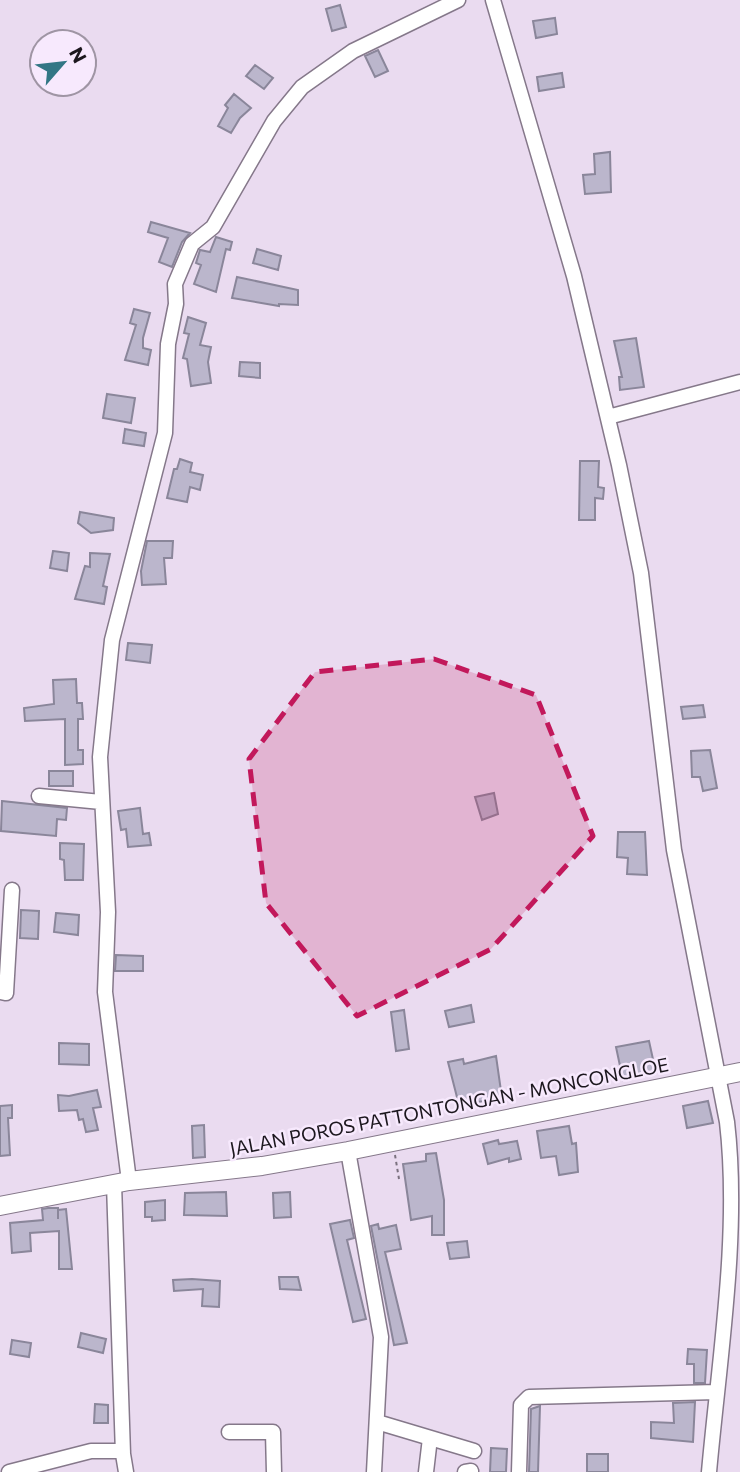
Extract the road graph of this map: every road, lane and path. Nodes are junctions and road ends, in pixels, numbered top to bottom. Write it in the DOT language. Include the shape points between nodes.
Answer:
graph roads {
  1 [pos="458,0"];
  2 [pos="494,0"];
  3 [pos="740,382"];
  4 [pos="608,417"];
  5 [pos="39,796"];
  6 [pos="101,802"];
  7 [pos="12,890"];
  8 [pos="0,992"];
  9 [pos="740,1072"];
  10 [pos="719,1077"];
  11 [pos="393,1142"];
  12 [pos="348,1151"];
  13 [pos="399,1179"];
  14 [pos="122,1183"];
  15 [pos="0,1206"];
  16 [pos="716,1392"];
  17 [pos="377,1422"];
  18 [pos="229,1432"];
  19 [pos="430,1438"];
  20 [pos="123,1451"];
  21 [pos="474,1451"];
  22 [pos="9,1472"];
  23 [pos="126,1472"];
  24 [pos="274,1472"];
  25 [pos="374,1472"];
  26 [pos="426,1472"];
  27 [pos="519,1472"];
  28 [pos="709,1472"];
  1 -- 6 [label="street" via="353,51 302,87 274,121 214,227 192,244 175,284 165,433 112,640 101,744"];
  2 -- 4 [label="street" via="574,276"];
  3 -- 4 [label="street"];
  4 -- 10 [label="street" via="641,573 674,850"];
  5 -- 6 [label="street"];
  6 -- 14 [label="street" via="108,912 105,992"];
  7 -- 8 [label="street" via="6,993"];
  9 -- 10 [label="street, JALAN POROS PATTONTONGAN - MONCONGLOE"];
  10 -- 11 [label="street, JALAN POROS PATTONTONGAN - MONCONGLOE"];
  10 -- 16 [label="street" via="731,1150 732,1226"];
  11 -- 12 [label="street, JALAN POROS PATTONTONGAN - MONCONGLOE"];
  11 -- 13 [label="path"];
  12 -- 14 [label="street, JALAN POROS PATTONTONGAN - MONCONGLOE"];
  12 -- 17 [label="street" via="381,1337"];
  14 -- 15 [label="street, JALAN POROS PATTONTONGAN - MONCONGLOE"];
  14 -- 20 [label="street"];
  16 -- 27 [label="street" via="529,1397 521,1405"];
  16 -- 28 [label="street"];
  17 -- 19 [label="street"];
  17 -- 25 [label="street"];
  18 -- 24 [label="street" via="272,1432"];
  19 -- 21 [label="street"];
  19 -- 26 [label="street"];
  20 -- 22 [label="street" via="91,1451"];
  20 -- 23 [label="street"];
}
